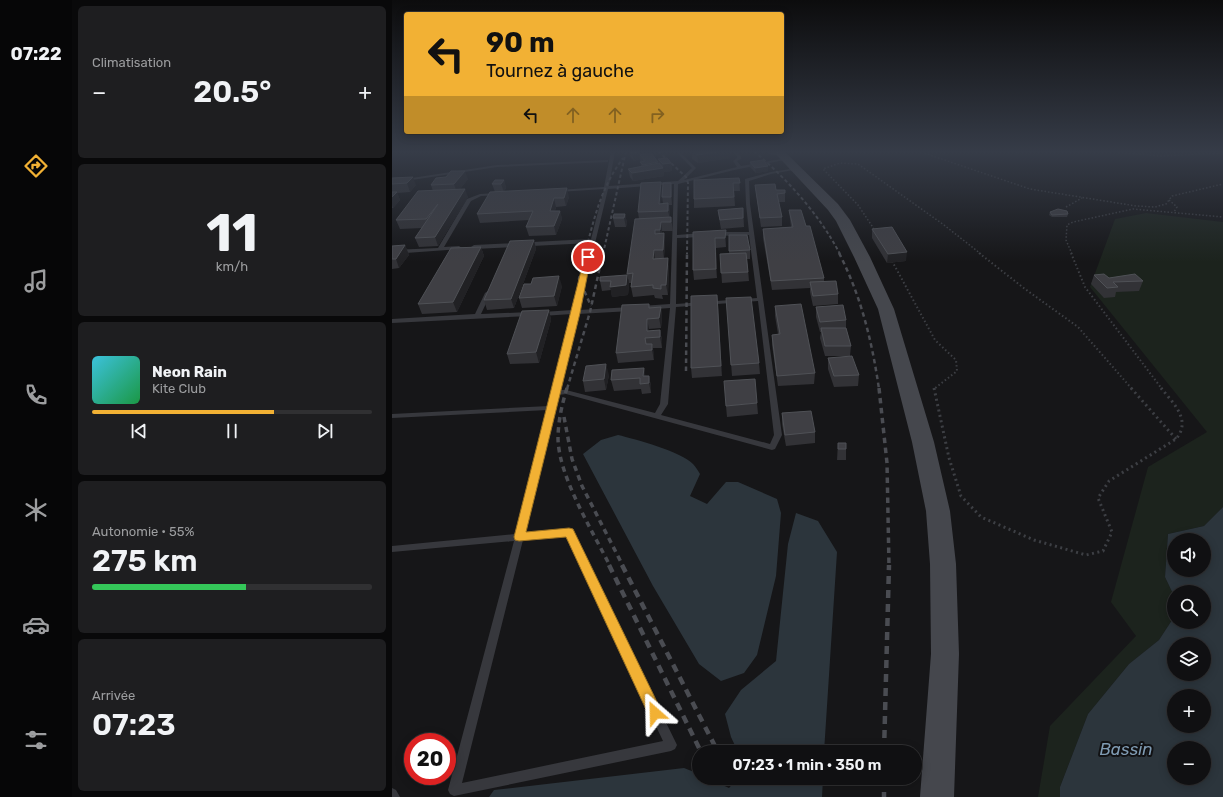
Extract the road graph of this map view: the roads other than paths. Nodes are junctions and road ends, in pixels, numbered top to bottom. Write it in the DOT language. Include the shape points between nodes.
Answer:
graph roads {
  1 [pos="615,188"];
  2 [pos="676,188"];
  3 [pos="748,188"];
  4 [pos="814,188"];
  5 [pos="606,189"];
  6 [pos="549,191"];
  7 [pos="502,194"];
  8 [pos="752,233"];
  9 [pos="674,237"];
  10 [pos="591,241"];
  11 [pos="508,246"];
  12 [pos="463,248"];
  13 [pos="470,248"];
  14 [pos="440,249"];
  15 [pos="392,252"];
  16 [pos="505,252"];
  17 [pos="490,288"];
  18 [pos="761,300"];
  19 [pos="673,306"];
  20 [pos="576,313"];
  21 [pos="477,316"];
  22 [pos="392,321"];
  23 [pos="555,393"];
  24 [pos="552,408"];
  25 [pos="392,416"];
  26 [pos="657,416"];
  27 [pos="519,537"];
  28 [pos="392,549"];
  29 [pos="392,794"];
  30 [pos="394,797"];
  31 [pos="937,797"];
  1 -- 5 [label="lane"];
  2 -- 9 [label="lane"];
  3 -- 8 [label="lane"];
  4 -- 31 [label="street" via="843,220 886,310 923,442 938,511 943,564 945,654"];
  5 -- 6 [label="lane"];
  5 -- 10 [label="lane"];
  7 -- 14 [label="lane" via="480,195 469,200"];
  8 -- 9 [label="lane"];
  8 -- 18 [label="lane"];
  9 -- 19 [label="lane"];
  10 -- 11 [label="lane"];
  10 -- 20 [label="lane"];
  11 -- 13 [label="lane"];
  11 -- 16 [label="lane"];
  12 -- 14 [label="lane"];
  14 -- 15 [label="lane"];
  17 -- 21 [label="lane"];
  18 -- 19 [label="lane"];
  18 -- 26 [label="lane" via="778,435 772,447"];
  19 -- 20 [label="lane"];
  19 -- 26 [label="lane" via="664,404"];
  20 -- 21 [label="lane"];
  20 -- 23 [label="lane"];
  21 -- 22 [label="lane"];
  23 -- 24 [label="lane"];
  23 -- 26 [label="lane" via="566,392"];
  24 -- 25 [label="lane"];
  24 -- 27 [label="lane"];
  27 -- 27 [label="lane" via="506,591 454,790 670,745 569,532"];
  27 -- 28 [label="lane"];
  29 -- 30 [label="lane"];
}
